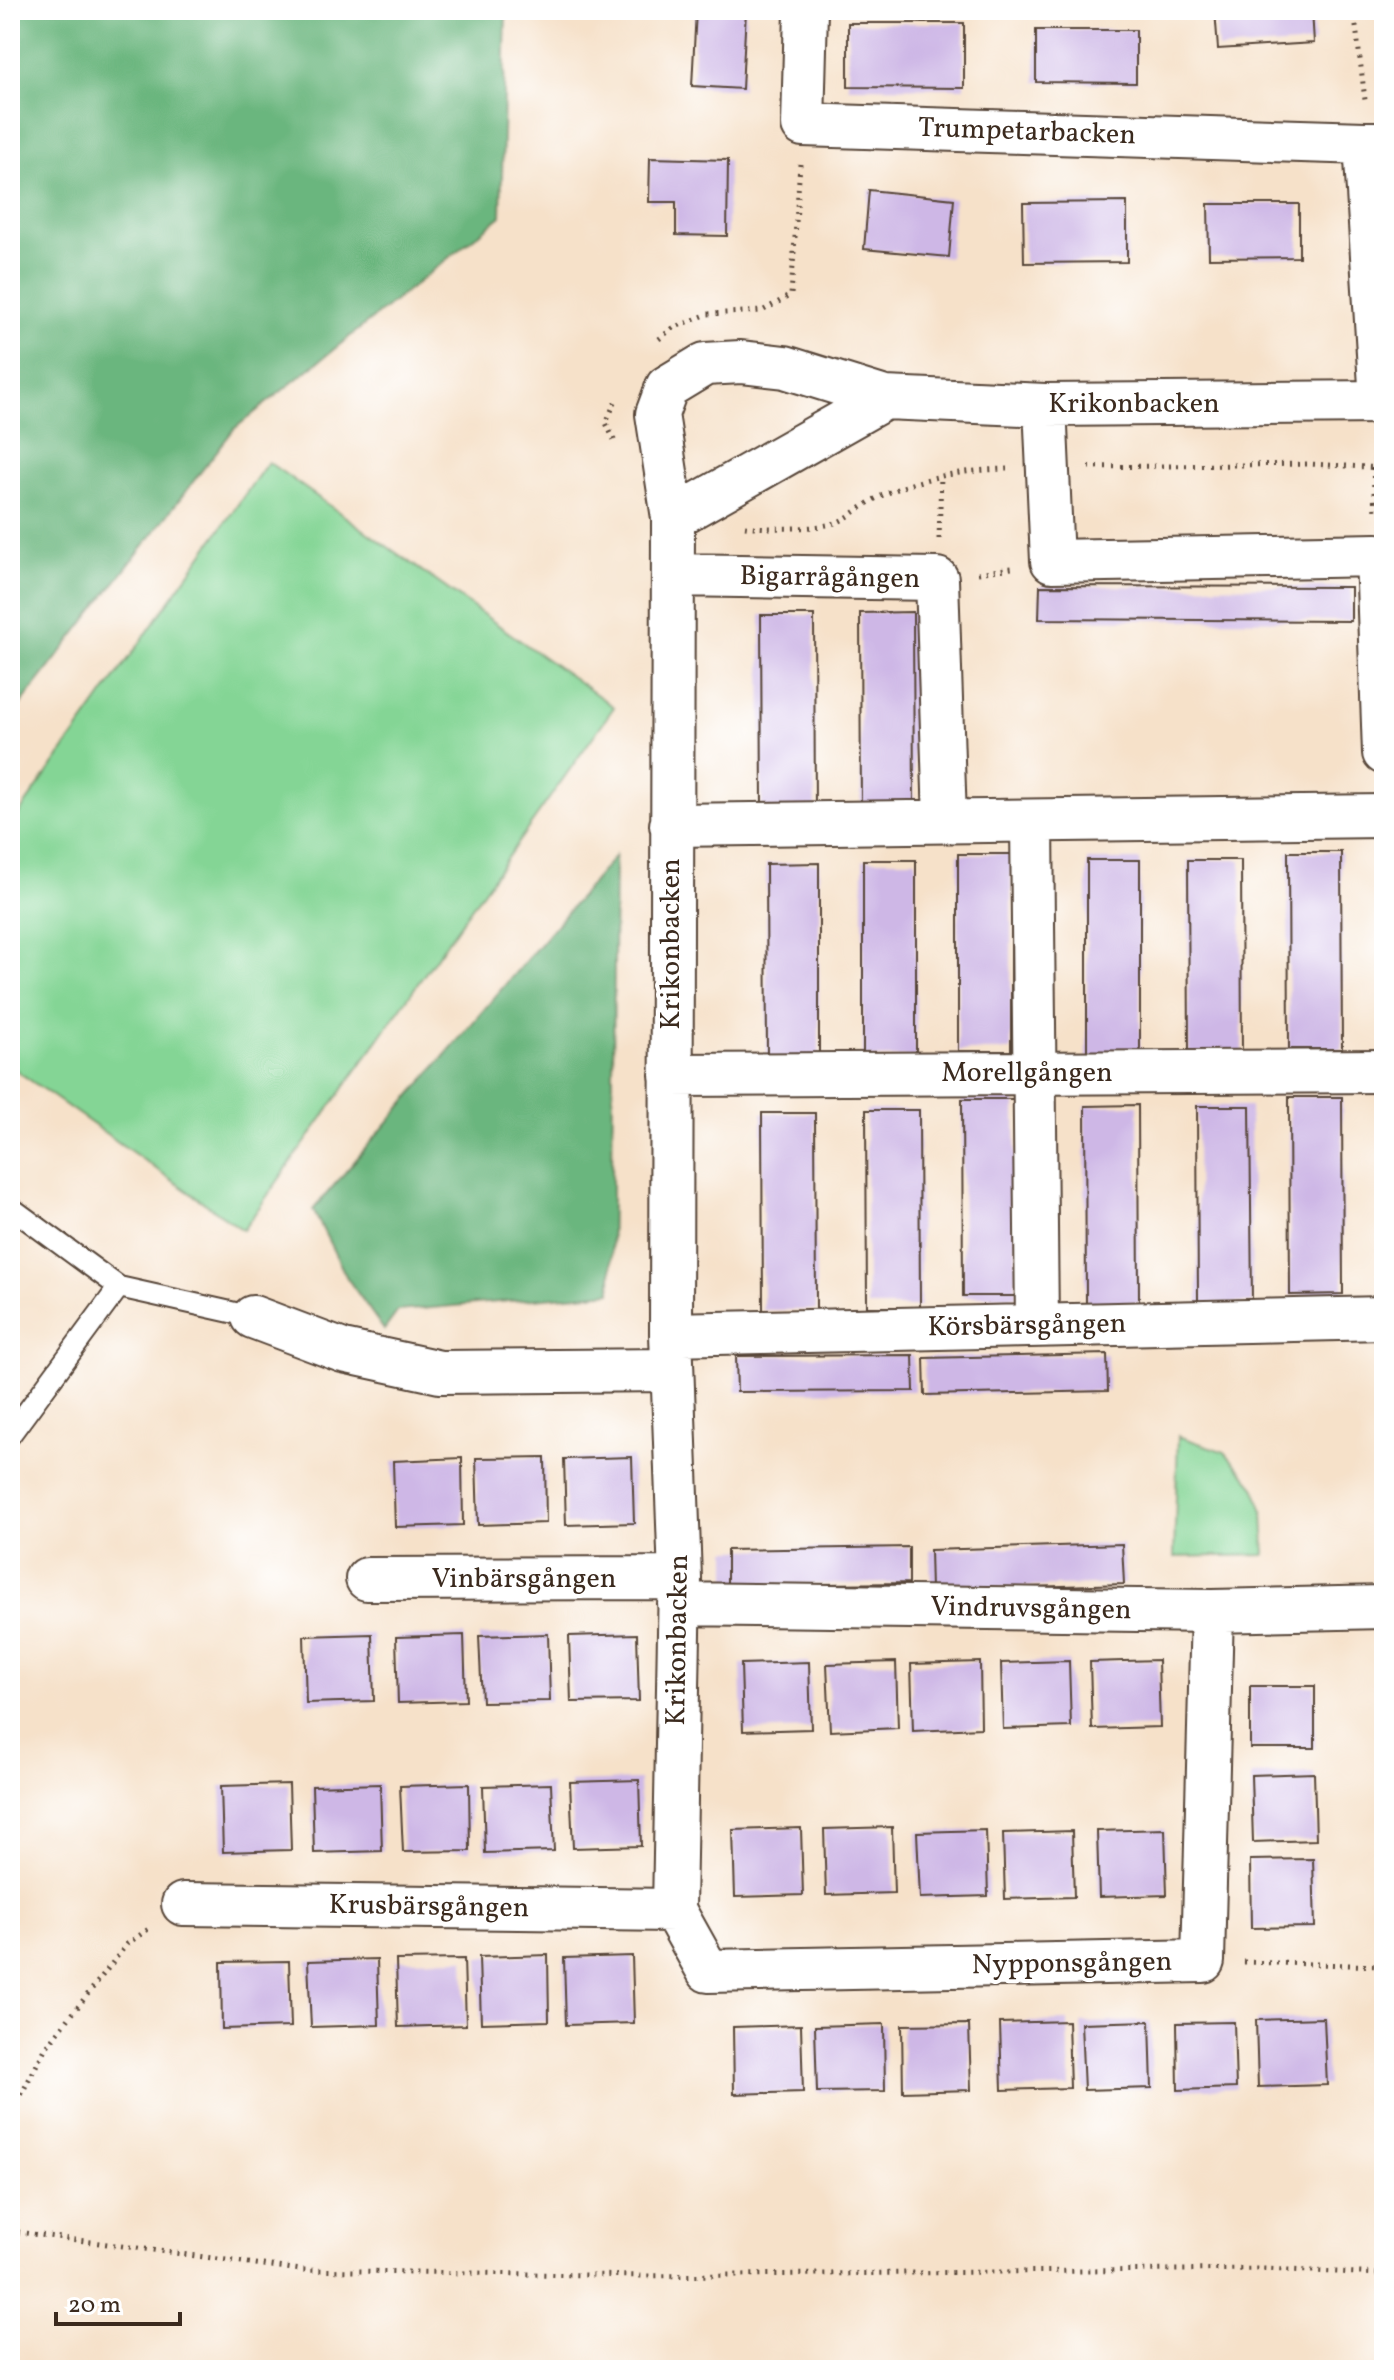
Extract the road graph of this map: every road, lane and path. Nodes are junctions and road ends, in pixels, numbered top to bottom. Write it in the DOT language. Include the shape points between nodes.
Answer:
graph roads {
  1 [pos="806,10"];
  2 [pos="1354,10"];
  3 [pos="1374,143"];
  4 [pos="885,398"];
  5 [pos="1383,402"];
  6 [pos="1045,405"];
  7 [pos="673,518"];
  8 [pos="674,575"];
  9 [pos="1383,654"];
  10 [pos="1384,753"];
  11 [pos="1384,816"];
  12 [pos="945,820"];
  13 [pos="1032,821"];
  14 [pos="671,825"];
  15 [pos="1384,1071"];
  16 [pos="1034,1073"];
  17 [pos="671,1075"];
  18 [pos="10,1207"];
  19 [pos="119,1287"];
  20 [pos="253,1317"];
  21 [pos="1384,1318"];
  22 [pos="1037,1326"];
  23 [pos="671,1352"];
  24 [pos="10,1435"];
  25 [pos="367,1579"];
  26 [pos="679,1591"];
  27 [pos="1384,1607"];
  28 [pos="1212,1611"];
  29 [pos="183,1904"];
  30 [pos="674,1910"];
  31 [pos="1203,1961"];
  32 [pos="1384,1966"];
  33 [pos="10,2116"];
  34 [pos="10,2231"];
  35 [pos="1384,2274"];
  1 -- 3 [label="street, Trumpetarbacken" via="803,125"];
  2 -- 3 [label="path"];
  3 -- 5 [label="street"];
  4 -- 6 [label="street, Krikonbacken"];
  4 -- 7 [label="street"];
  4 -- 7 [label="street, Krikonbacken" via="785,367 705,364 667,387 657,414"];
  5 -- 6 [label="street, Krikonbacken"];
  6 -- 9 [label="street" via="1052,561 1377,555"];
  7 -- 8 [label="street, Krikonbacken"];
  8 -- 12 [label="street, Bigarrågången" via="937,579"];
  8 -- 14 [label="street, Krikonbacken"];
  9 -- 10 [label="street"];
  11 -- 13 [label="street"];
  12 -- 13 [label="street"];
  12 -- 14 [label="street"];
  13 -- 16 [label="street"];
  14 -- 17 [label="street, Krikonbacken"];
  15 -- 16 [label="street, Morellgången"];
  16 -- 17 [label="street, Morellgången"];
  16 -- 22 [label="street"];
  17 -- 23 [label="street, Krikonbacken"];
  18 -- 19 [label="lane"];
  19 -- 20 [label="lane"];
  19 -- 24 [label="lane"];
  20 -- 23 [label="street" via="343,1351 440,1372"];
  21 -- 22 [label="street, Körsbärsgången"];
  22 -- 23 [label="street, Körsbärsgången"];
  23 -- 26 [label="street, Krikonbacken"];
  25 -- 26 [label="street, Vinbärsgången"];
  26 -- 28 [label="street, Vindruvsgången"];
  26 -- 30 [label="street, Krikonbacken"];
  27 -- 28 [label="street, Vindruvsgången"];
  28 -- 31 [label="street, Nypponsgången"];
  29 -- 30 [label="street, Krusbärsgången"];
  29 -- 33 [label="path" via="127,1944 45,2049"];
  30 -- 31 [label="street, Nypponsgången" via="708,1971"];
  31 -- 32 [label="path"];
  34 -- 35 [label="path" via="301,2270 644,2276 1263,2269"];
}
